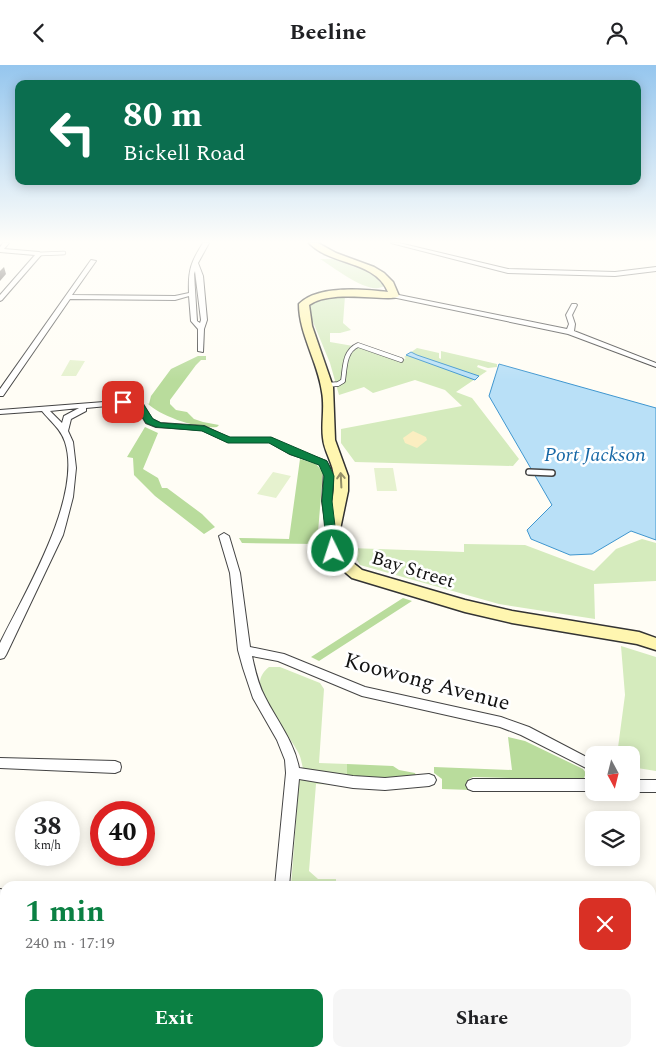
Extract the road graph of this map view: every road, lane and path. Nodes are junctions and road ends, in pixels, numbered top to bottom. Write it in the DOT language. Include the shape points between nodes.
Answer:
graph roads {
  1 [pos="8,289"];
  2 [pos="73,289"];
  3 [pos="192,289"];
  4 [pos="201,289"];
  5 [pos="393,289"];
  6 [pos="192,294"];
  7 [pos="394,296"];
  8 [pos="68,297"];
  9 [pos="0,299"];
  10 [pos="574,305"];
  11 [pos="201,329"];
  12 [pos="570,332"];
  13 [pos="201,351"];
  14 [pos="401,360"];
  15 [pos="656,365"];
  16 [pos="326,385"];
  17 [pos="0,394"];
  18 [pos="94,406"];
  19 [pos="46,410"];
  20 [pos="0,412"];
  21 [pos="64,431"];
  22 [pos="529,473"];
  23 [pos="552,473"];
  24 [pos="331,527"];
  25 [pos="224,536"];
  26 [pos="656,644"];
  27 [pos="244,651"];
  28 [pos="0,655"];
  29 [pos="585,762"];
  30 [pos="0,763"];
  31 [pos="115,767"];
  32 [pos="293,773"];
  33 [pos="429,780"];
  34 [pos="473,785"];
  35 [pos="585,785"];
  36 [pos="640,785"];
  37 [pos="656,786"];
  38 [pos="282,881"];
  1 -- 9 [label="street"];
  2 -- 8 [label="street"];
  3 -- 6 [label="street"];
  4 -- 11 [label="street" via="204,320"];
  5 -- 7 [label="street"];
  6 -- 8 [label="street" via="176,298"];
  6 -- 11 [label="street" via="194,321"];
  7 -- 12 [label="street"];
  7 -- 16 [label="street, Bay Street" via="376,293 327,295 304,304 303,316 316,346"];
  8 -- 17 [label="street"];
  10 -- 12 [label="street" via="569,315"];
  11 -- 13 [label="street"];
  12 -- 15 [label="street"];
  14 -- 16 [label="lane" via="354,346 348,351 343,381"];
  24 -- 16 [label="street, Bay Street, one-way" via="342,478 340,465 329,442"];
  18 -- 19 [label="street"];
  18 -- 21 [label="street" via="67,418"];
  18 -- 24 [label="street" via="123,402 136,404 149,421 160,425 204,429 228,440 271,440 293,452 318,459 328,471 327,501"];
  19 -- 20 [label="street"];
  19 -- 21 [label="street"];
  21 -- 28 [label="street" via="71,465 64,516"];
  22 -- 23 [label="lane"];
  24 -- 26 [label="street, Bay Street" via="333,551 343,565 357,573 464,606 639,638"];
  25 -- 27 [label="street" via="232,555"];
  27 -- 29 [label="street, Koowong Avenue" via="280,657 380,696 501,721"];
  27 -- 32 [label="street" via="261,703 292,756"];
  30 -- 31 [label="street"];
  32 -- 33 [label="street" via="385,784"];
  32 -- 38 [label="street"];
  34 -- 35 [label="street"];
  36 -- 37 [label="street"];
}
